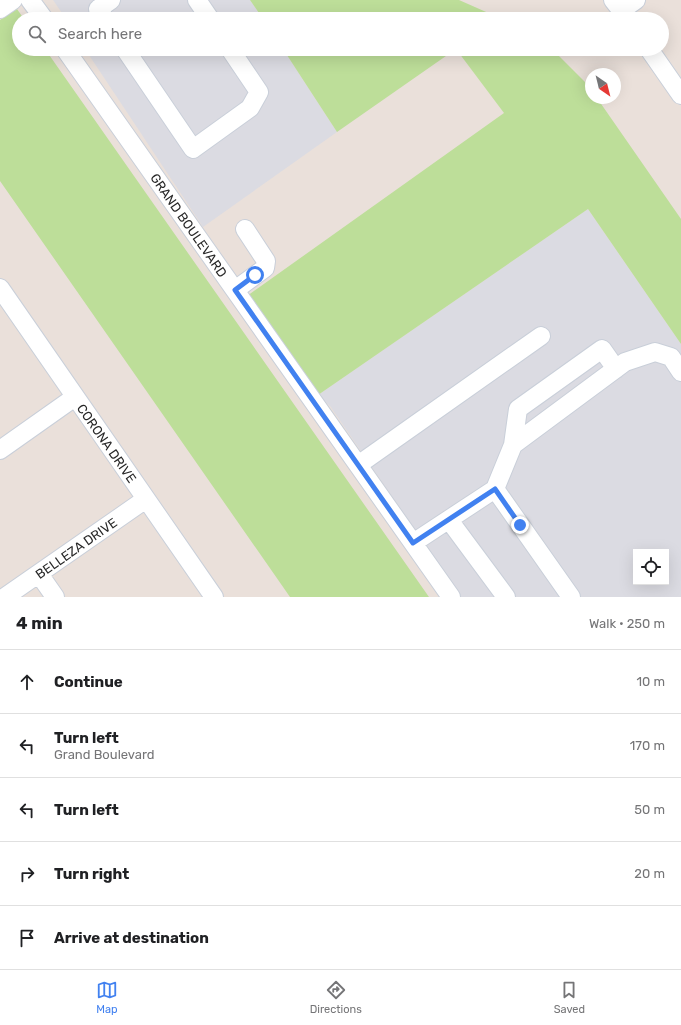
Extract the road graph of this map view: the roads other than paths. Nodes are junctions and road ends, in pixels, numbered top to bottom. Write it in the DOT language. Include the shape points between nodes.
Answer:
graph roads {
  1 [pos="13,0"];
  2 [pos="30,0"];
  3 [pos="111,0"];
  4 [pos="197,0"];
  5 [pos="636,0"];
  6 [pos="0,9"];
  7 [pos="621,10"];
  8 [pos="39,12"];
  9 [pos="100,12"];
  10 [pos="205,12"];
  11 [pos="70,56"];
  12 [pos="130,56"];
  13 [pos="235,56"];
  14 [pos="654,56"];
  15 [pos="681,94"];
  16 [pos="245,229"];
  17 [pos="235,290"];
  18 [pos="2,295"];
  19 [pos="541,336"];
  20 [pos="616,369"];
  21 [pos="681,372"];
  22 [pos="75,397"];
  23 [pos="513,445"];
  24 [pos="0,450"];
  25 [pos="358,465"];
  26 [pos="495,489"];
  27 [pos="146,499"];
  28 [pos="449,520"];
  29 [pos="413,543"];
  30 [pos="39,574"];
  31 [pos="6,597"];
  32 [pos="55,597"];
  33 [pos="214,597"];
  34 [pos="451,597"];
  35 [pos="506,597"];
  36 [pos="570,597"];
  1 -- 6 [label="street"];
  2 -- 8 [label="street"];
  3 -- 9 [label="street" via="98,9"];
  4 -- 10 [label="street"];
  5 -- 7 [label="street"];
  11 -- 17 [label="street, GRAND BOULEVARD"];
  12 -- 13 [label="street" via="193,149 250,108 259,92"];
  14 -- 15 [label="street"];
  16 -- 17 [label="street" via="266,261 265,268"];
  17 -- 25 [label="street, GRAND BOULEVARD"];
  18 -- 22 [label="street, CORONA DRIVE"];
  19 -- 25 [label="street"];
  20 -- 21 [label="street" via="625,362 655,352 671,357"];
  20 -- 23 [label="street"];
  20 -- 23 [label="street" via="602,349 518,409"];
  22 -- 24 [label="street"];
  22 -- 27 [label="street, CORONA DRIVE"];
  23 -- 26 [label="street"];
  25 -- 29 [label="street, GRAND BOULEVARD"];
  26 -- 28 [label="street"];
  26 -- 36 [label="street"];
  27 -- 30 [label="street, BELLEZA DRIVE"];
  27 -- 33 [label="street, CORONA DRIVE"];
  28 -- 29 [label="street"];
  28 -- 35 [label="street"];
  29 -- 34 [label="street, GRAND BOULEVARD"];
  30 -- 31 [label="street, BELLEZA DRIVE"];
  30 -- 32 [label="street"];
}
